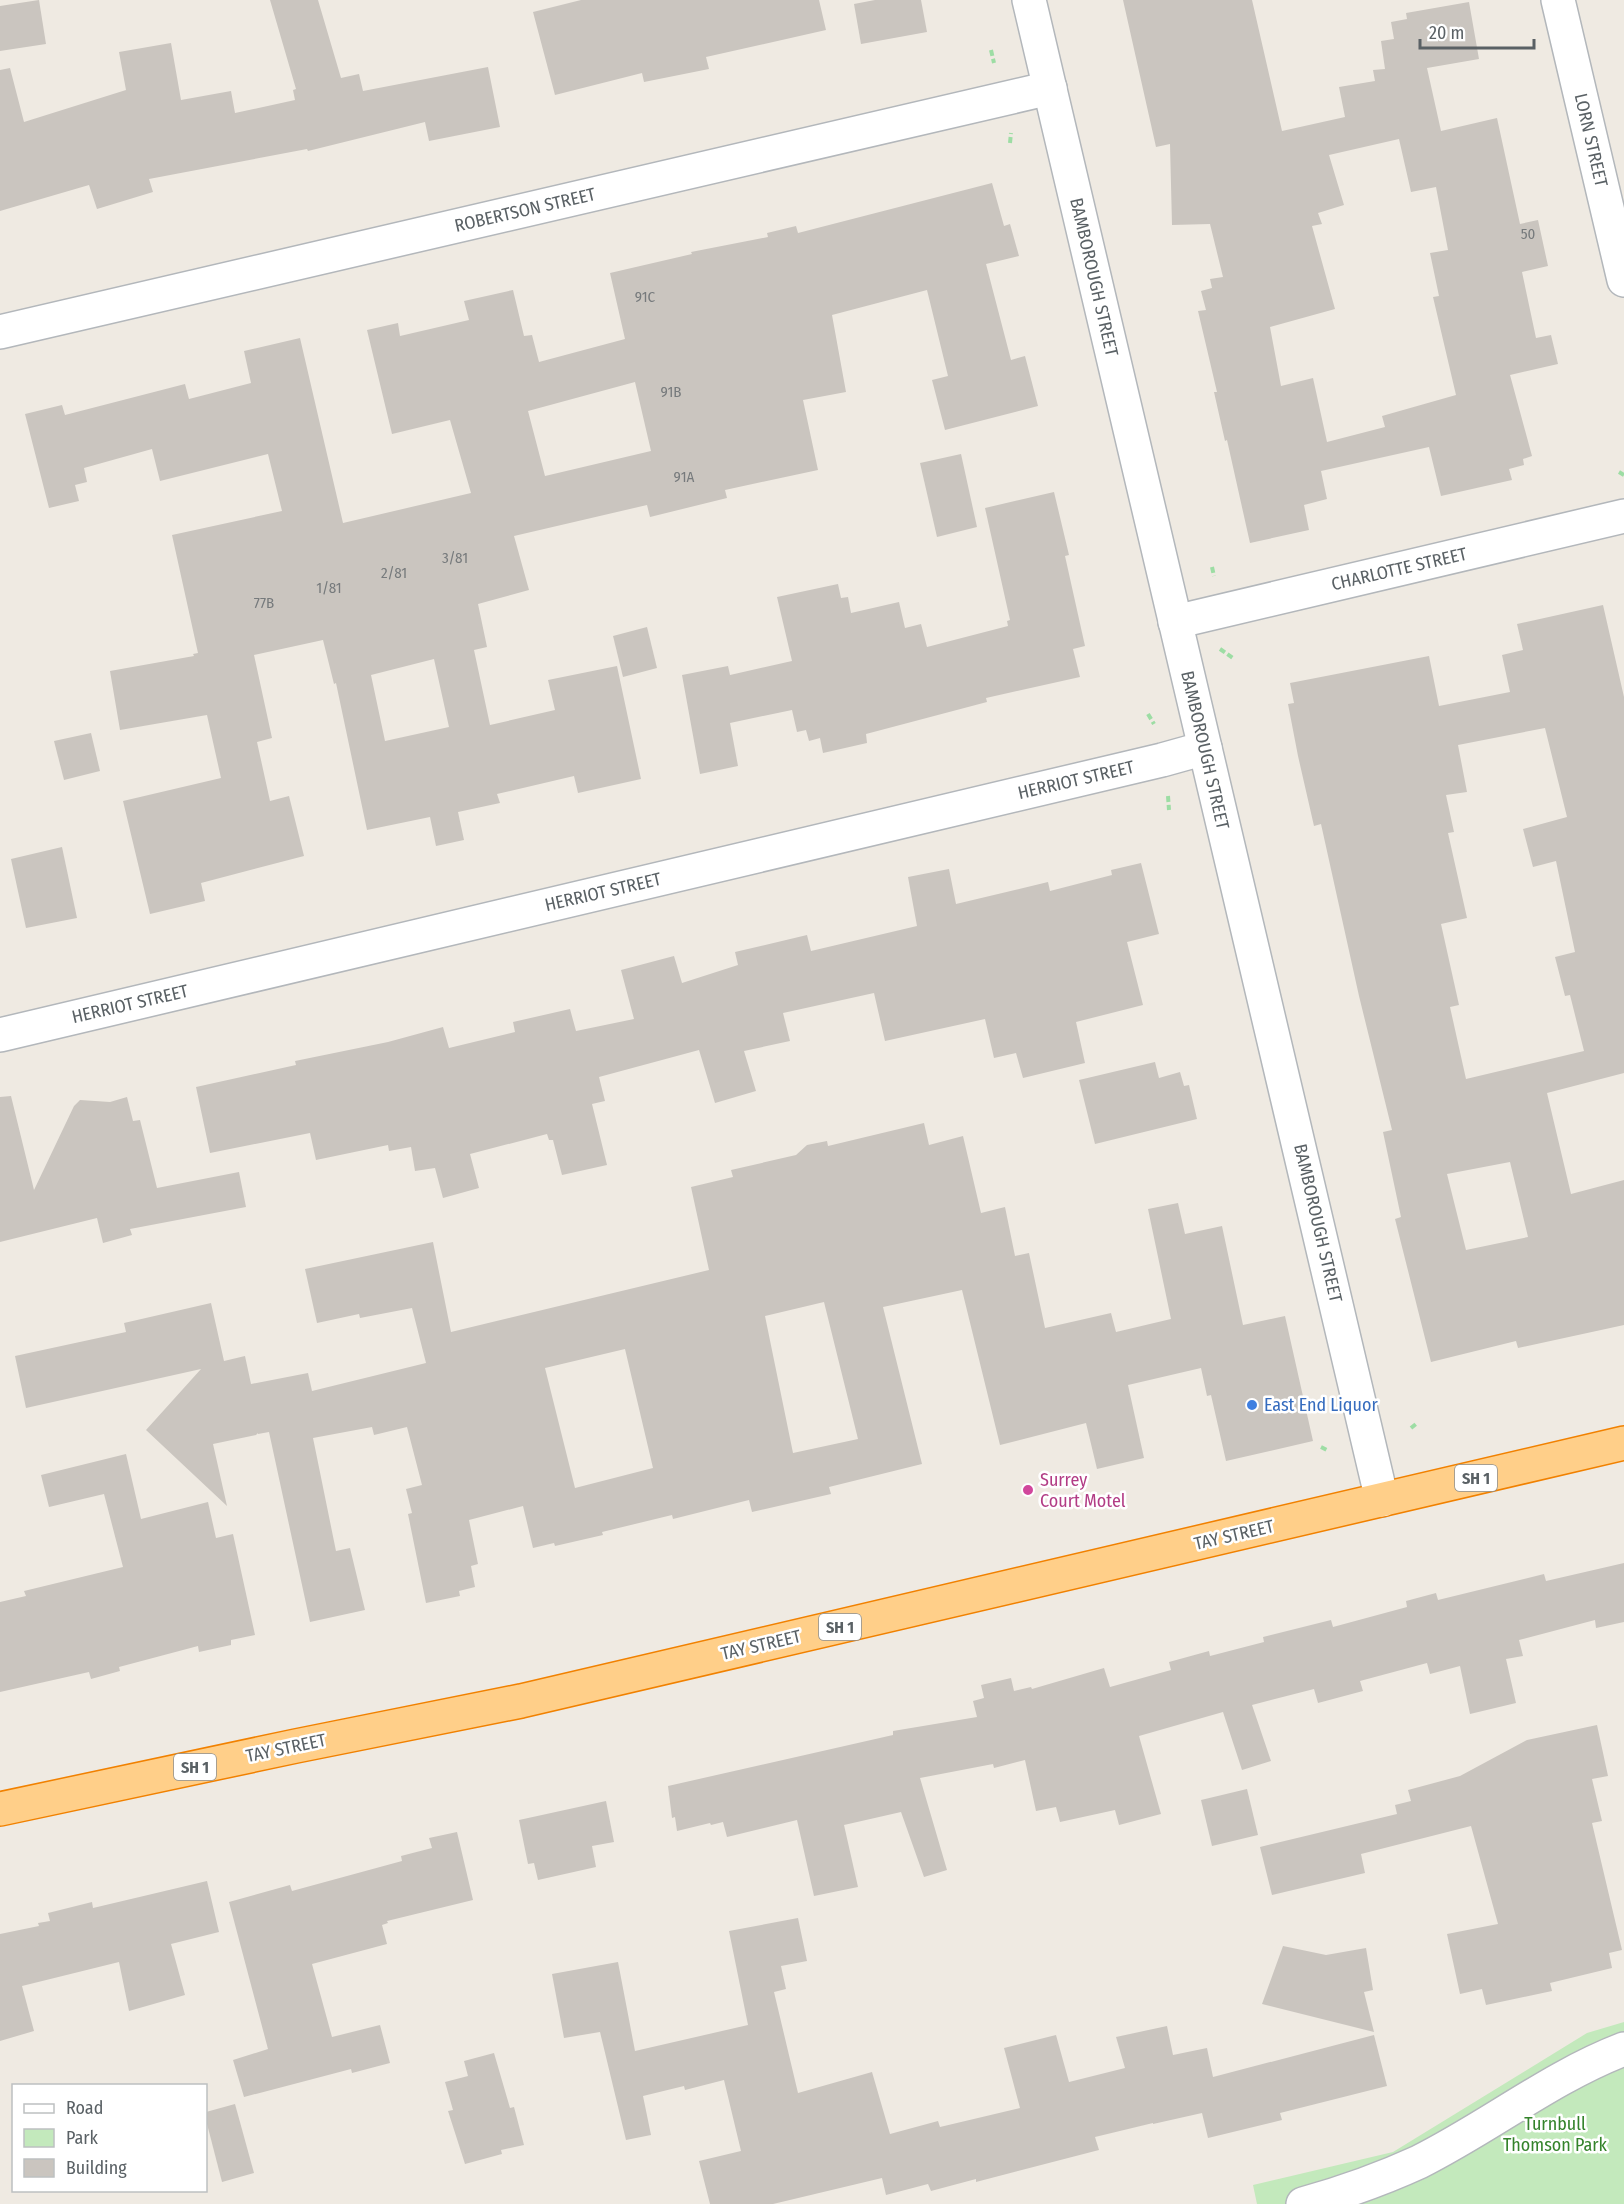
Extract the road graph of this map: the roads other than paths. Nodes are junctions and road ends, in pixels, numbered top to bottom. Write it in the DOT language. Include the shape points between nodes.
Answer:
graph roads {
  1 [pos="1029,0"];
  2 [pos="1558,0"];
  3 [pos="1050,88"];
  4 [pos="1624,280"];
  5 [pos="0,332"];
  6 [pos="1624,516"];
  7 [pos="1175,622"];
  8 [pos="1205,748"];
  9 [pos="0,1035"];
  10 [pos="1624,1443"];
  11 [pos="1382,1500"];
  12 [pos="0,1809"];
  13 [pos="1624,2049"];
  14 [pos="1303,2204"];
  1 -- 3 [label="street, BAMBOROUGH STREET"];
  2 -- 4 [label="street, LORN STREET"];
  3 -- 5 [label="street, ROBERTSON STREET"];
  3 -- 7 [label="street, BAMBOROUGH STREET"];
  6 -- 7 [label="street, CHARLOTTE STREET"];
  7 -- 8 [label="street, BAMBOROUGH STREET"];
  8 -- 9 [label="street, HERRIOT STREET"];
  8 -- 11 [label="street, BAMBOROUGH STREET"];
  10 -- 11 [label="highway, TAY STREET / SH 1"];
  11 -- 12 [label="highway, TAY STREET / SH 1" via="521,1701"];
  13 -- 14 [label="street" via="1567,2076 1420,2161"];
}
